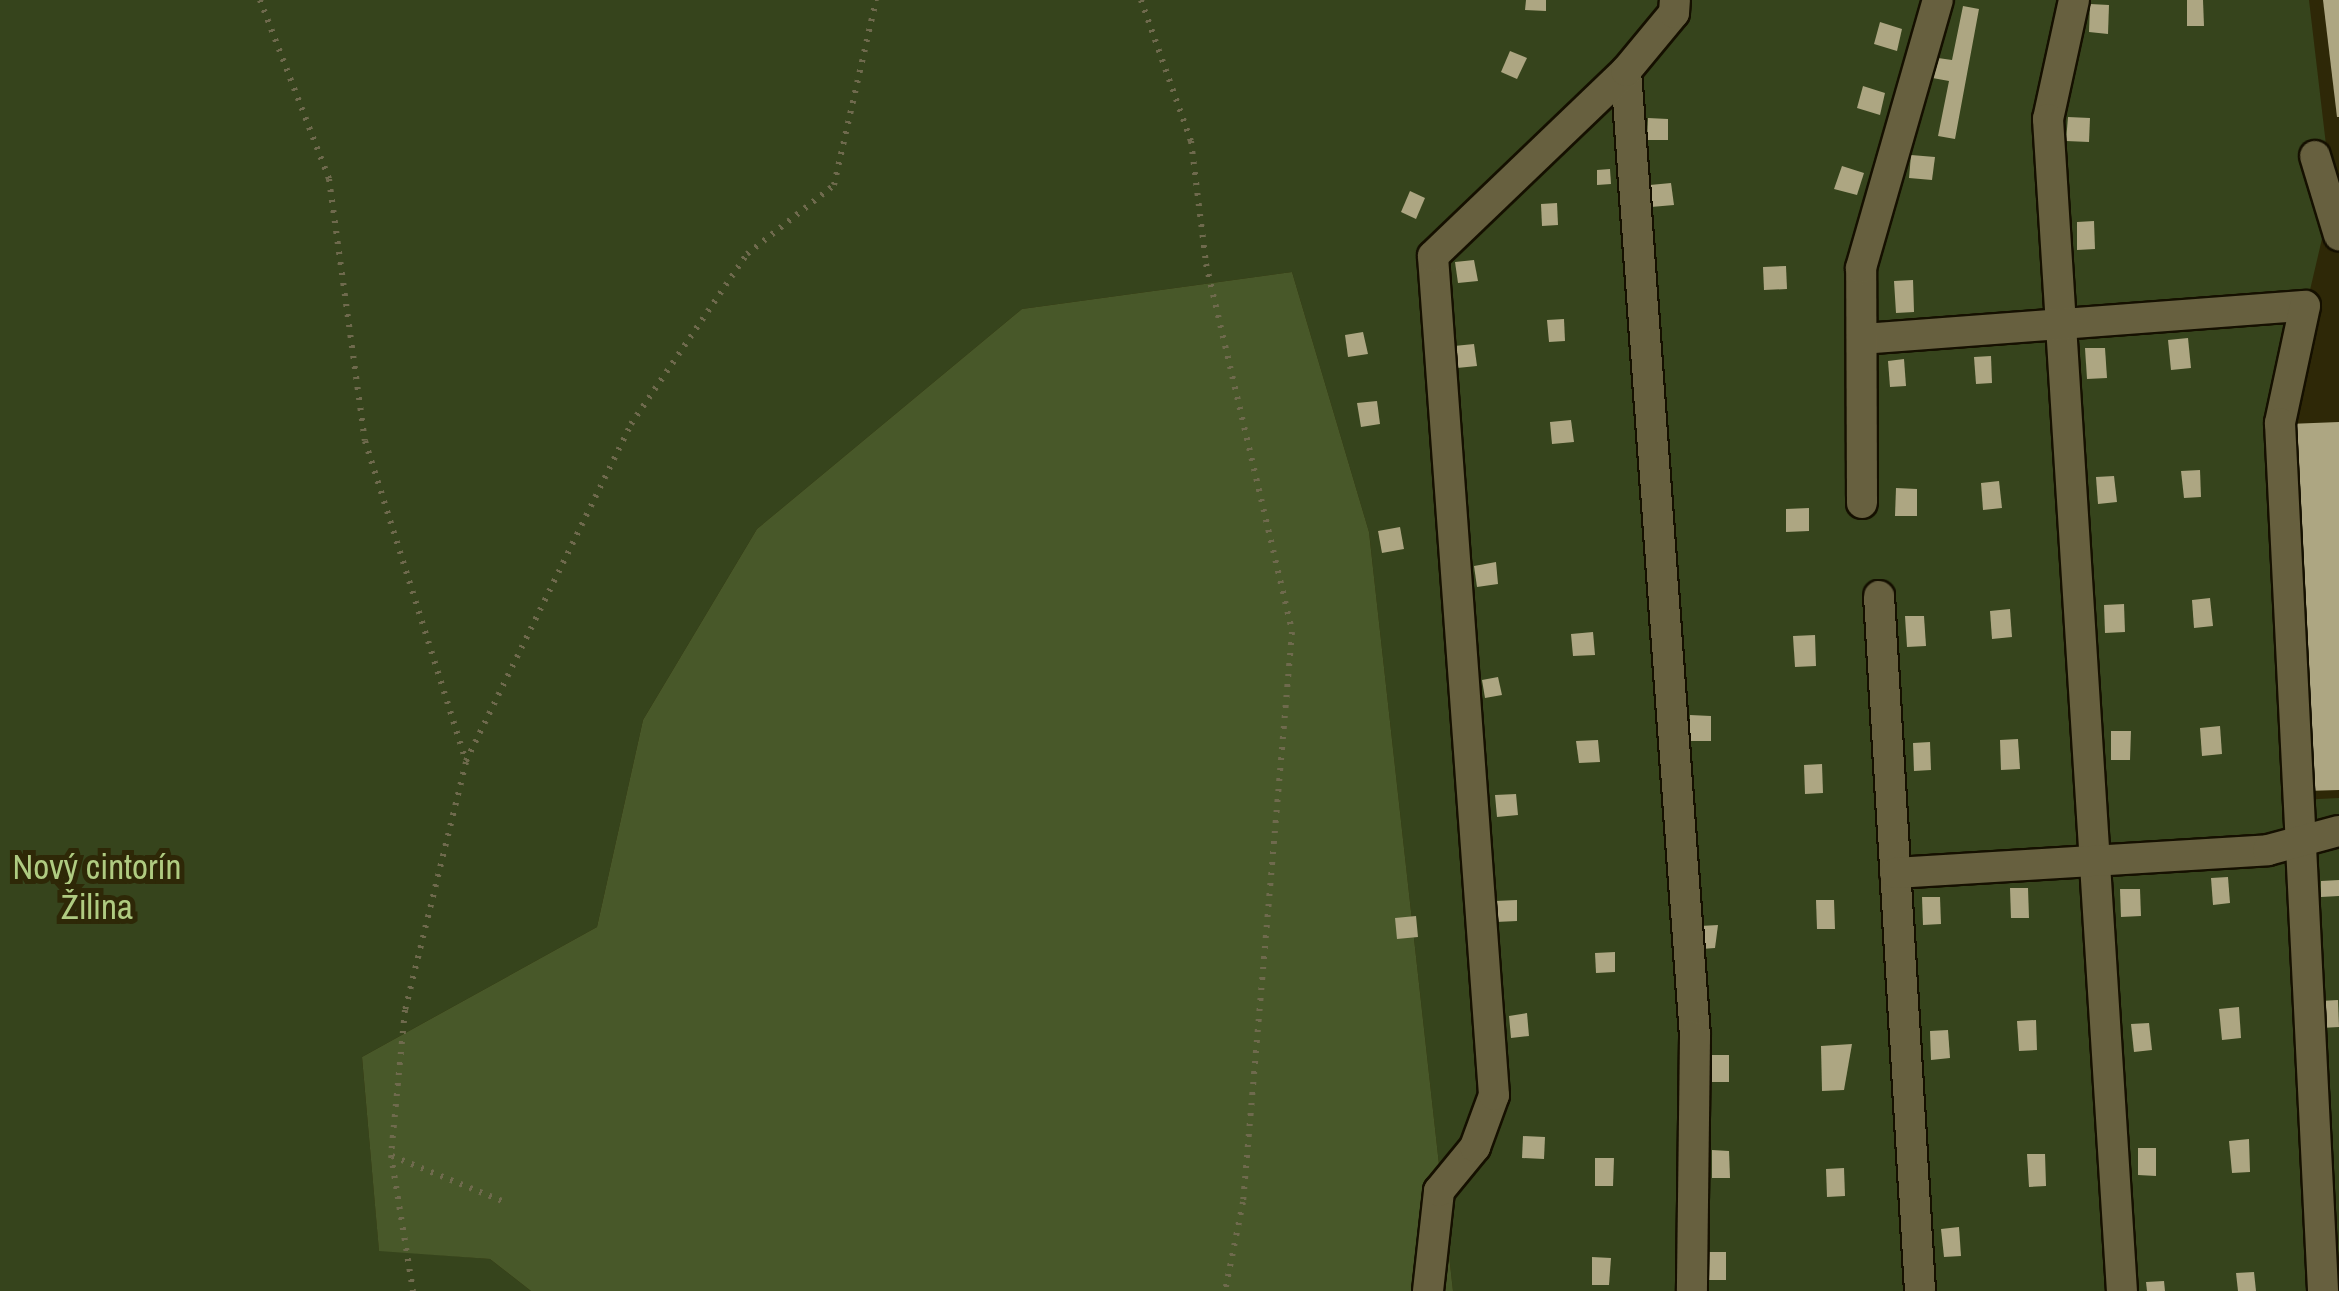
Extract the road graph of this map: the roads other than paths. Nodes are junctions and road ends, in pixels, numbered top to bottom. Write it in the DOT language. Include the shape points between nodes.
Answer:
graph roads {
  1 [pos="1674,0"];
  2 [pos="1938,0"];
  3 [pos="2074,0"];
  4 [pos="1626,72"];
  5 [pos="2315,156"];
  6 [pos="2339,235"];
  7 [pos="2061,324"];
  8 [pos="1862,339"];
  9 [pos="1862,503"];
  10 [pos="1880,596"];
  11 [pos="2339,832"];
  12 [pos="2295,843"];
  13 [pos="2094,860"];
  14 [pos="1894,873"];
  15 [pos="1428,1291"];
  16 [pos="1692,1291"];
  17 [pos="1920,1291"];
  18 [pos="2122,1291"];
  19 [pos="2323,1291"];
  1 -- 4 [label="lane" via="1674,13"];
  2 -- 8 [label="lane" via="1862,268"];
  3 -- 7 [label="lane" via="2048,120"];
  4 -- 15 [label="lane" via="1433,256 1494,1095 1475,1147 1439,1191"];
  4 -- 16 [label="lane" via="1696,1037"];
  5 -- 6 [label="lane"];
  7 -- 8 [label="lane"];
  7 -- 12 [label="lane" via="2305,306 2280,423"];
  7 -- 13 [label="lane"];
  8 -- 9 [label="lane"];
  10 -- 14 [label="lane"];
  11 -- 12 [label="lane"];
  12 -- 13 [label="lane"];
  12 -- 19 [label="lane"];
  13 -- 14 [label="lane"];
  13 -- 18 [label="lane"];
  14 -- 17 [label="lane"];
}
